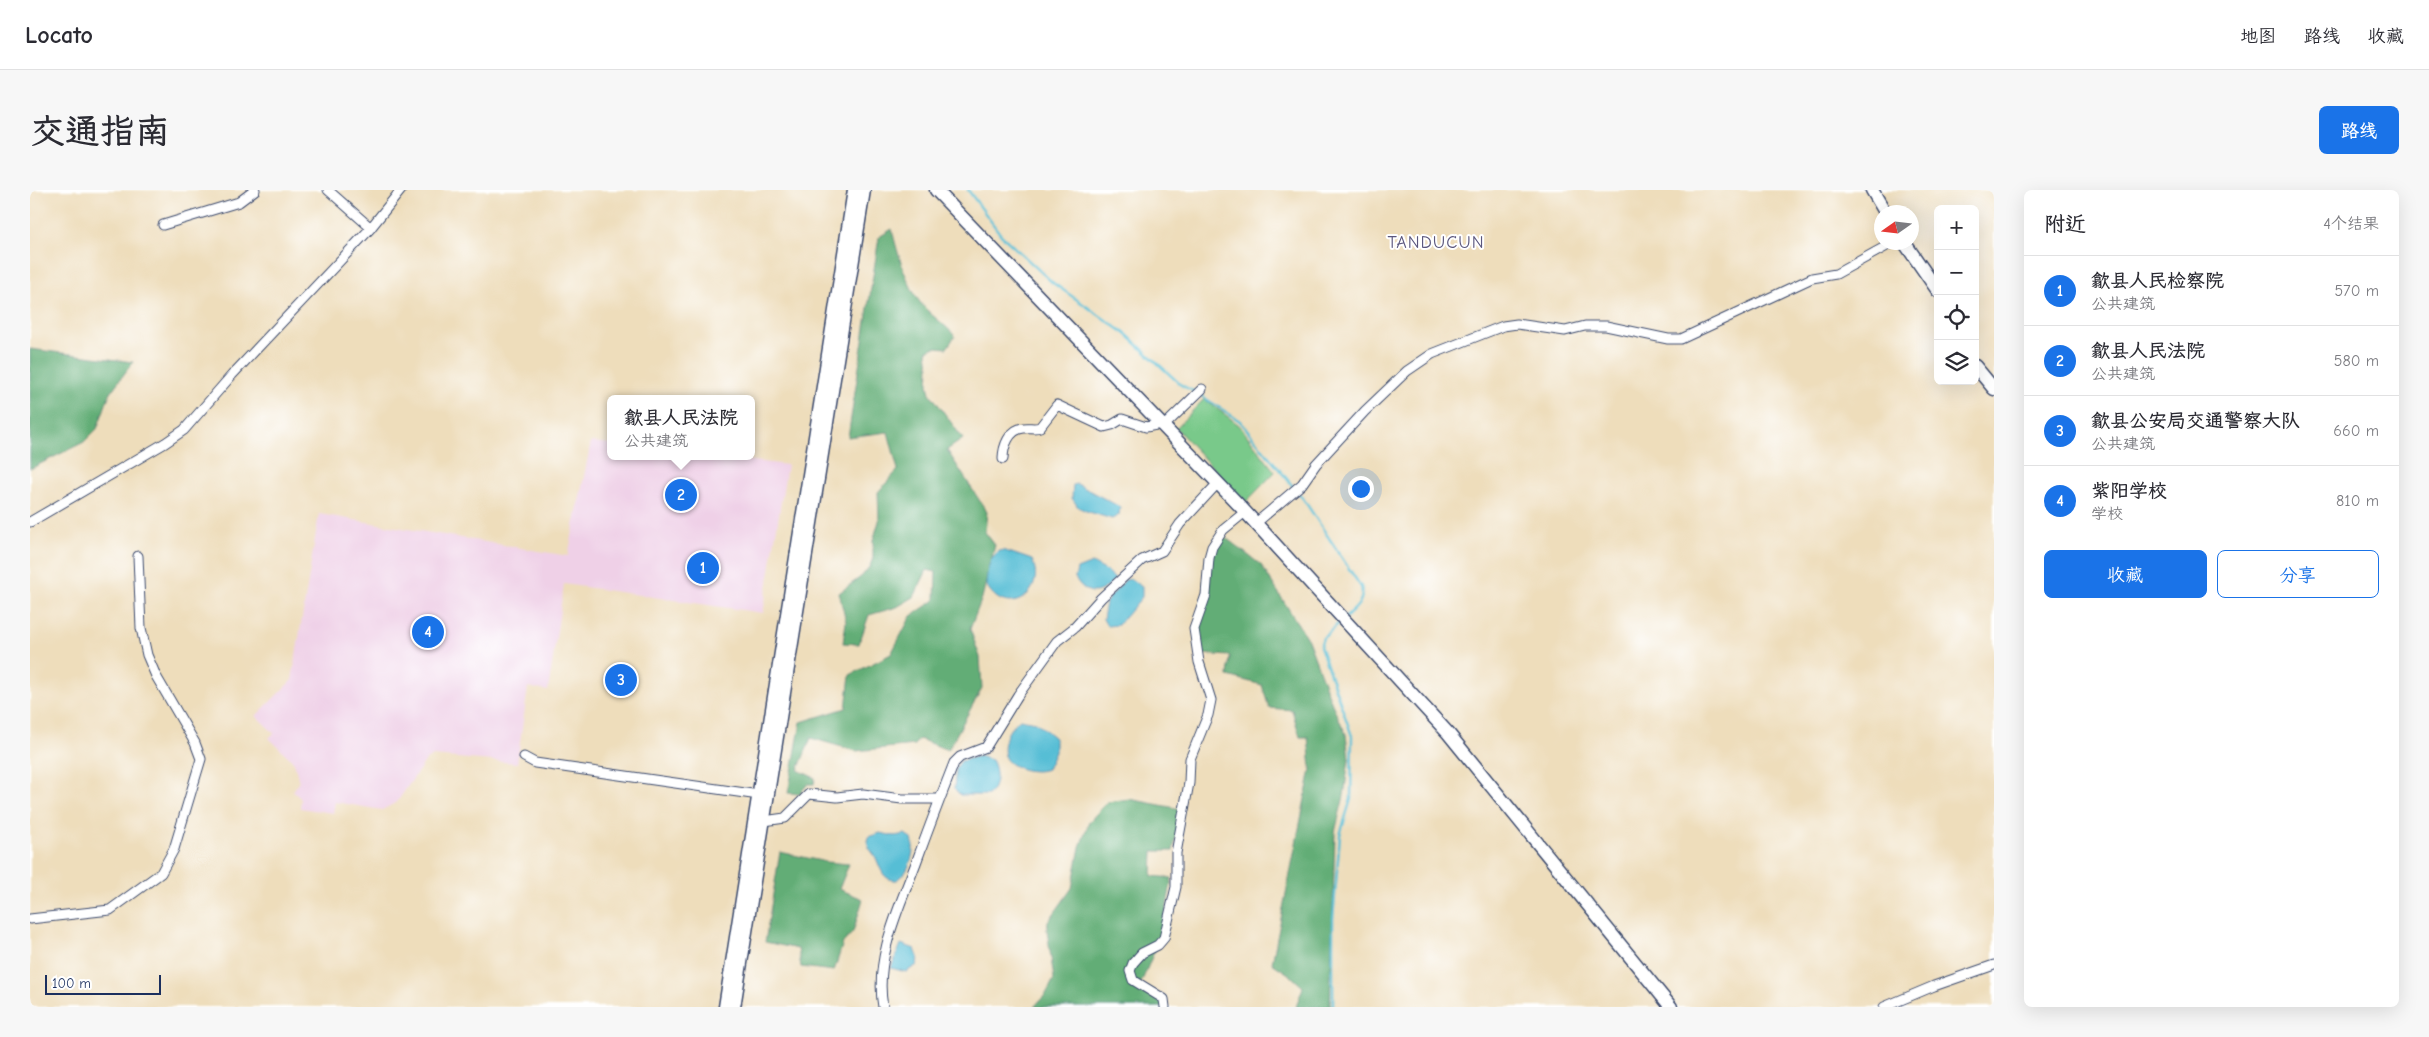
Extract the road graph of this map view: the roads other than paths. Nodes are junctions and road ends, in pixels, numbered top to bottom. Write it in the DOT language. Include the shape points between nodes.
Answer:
graph roads {
  1 [pos="255,190"];
  2 [pos="328,190"];
  3 [pos="401,190"];
  4 [pos="854,190"];
  5 [pos="864,190"];
  6 [pos="936,190"];
  7 [pos="1872,190"];
  8 [pos="1881,205"];
  9 [pos="163,225"];
  10 [pos="371,228"];
  11 [pos="1880,250"];
  12 [pos="1910,250"];
  13 [pos="1934,285"];
  14 [pos="1979,371"];
  15 [pos="1202,389"];
  16 [pos="1994,389"];
  17 [pos="1162,425"];
  18 [pos="1003,460"];
  19 [pos="1218,483"];
  20 [pos="1245,512"];
  21 [pos="30,522"];
  22 [pos="1256,524"];
  23 [pos="138,556"];
  24 [pos="524,757"];
  25 [pos="759,795"];
  26 [pos="940,799"];
  27 [pos="764,820"];
  28 [pos="30,918"];
  29 [pos="1994,965"];
  30 [pos="725,1007"];
  31 [pos="734,1007"];
  32 [pos="883,1007"];
  33 [pos="1165,1007"];
  34 [pos="1671,1007"];
  35 [pos="1884,1007"];
  1 -- 9 [label="street" via="239,202"];
  2 -- 10 [label="street"];
  3 -- 10 [label="street"];
  4 -- 25 [label="main road"];
  5 -- 27 [label="main road"];
  6 -- 17 [label="main road"];
  7 -- 8 [label="main road"];
  10 -- 21 [label="street" via="184,430"];
  11 -- 22 [label="street" via="1836,274 1812,278 1681,338 1668,339 1606,326 1585,326 1565,331 1517,324 1503,326 1432,354 1407,371 1365,411 1302,484"];
  12 -- 13 [label="main road"];
  14 -- 16 [label="main road"];
  15 -- 17 [label="street"];
  17 -- 18 [label="street" via="1146,427 1122,419 1104,427 1057,405 1040,427 1021,428 1013,433 1005,445"];
  17 -- 19 [label="main road"];
  19 -- 20 [label="main road"];
  19 -- 26 [label="street" via="1180,524 1162,551 1142,560 1057,641 1018,695 990,743 954,763"];
  20 -- 22 [label="main road"];
  20 -- 33 [label="street" via="1223,530 1212,547 1206,595 1194,629 1199,662 1211,700 1190,758 1189,783 1176,853 1176,888 1164,938 1142,953 1130,971 1133,980 1164,999"];
  22 -- 34 [label="main road" via="1448,733"];
  23 -- 28 [label="street" via="142,634 156,676 200,753 194,783 170,860 152,881 105,912"];
  24 -- 25 [label="street" via="535,763"];
  25 -- 30 [label="main road"];
  26 -- 27 [label="street" via="809,794 784,818"];
  26 -- 32 [label="street" via="899,908 882,965 880,988"];
  27 -- 31 [label="main road"];
  29 -- 35 [label="street"];
}
